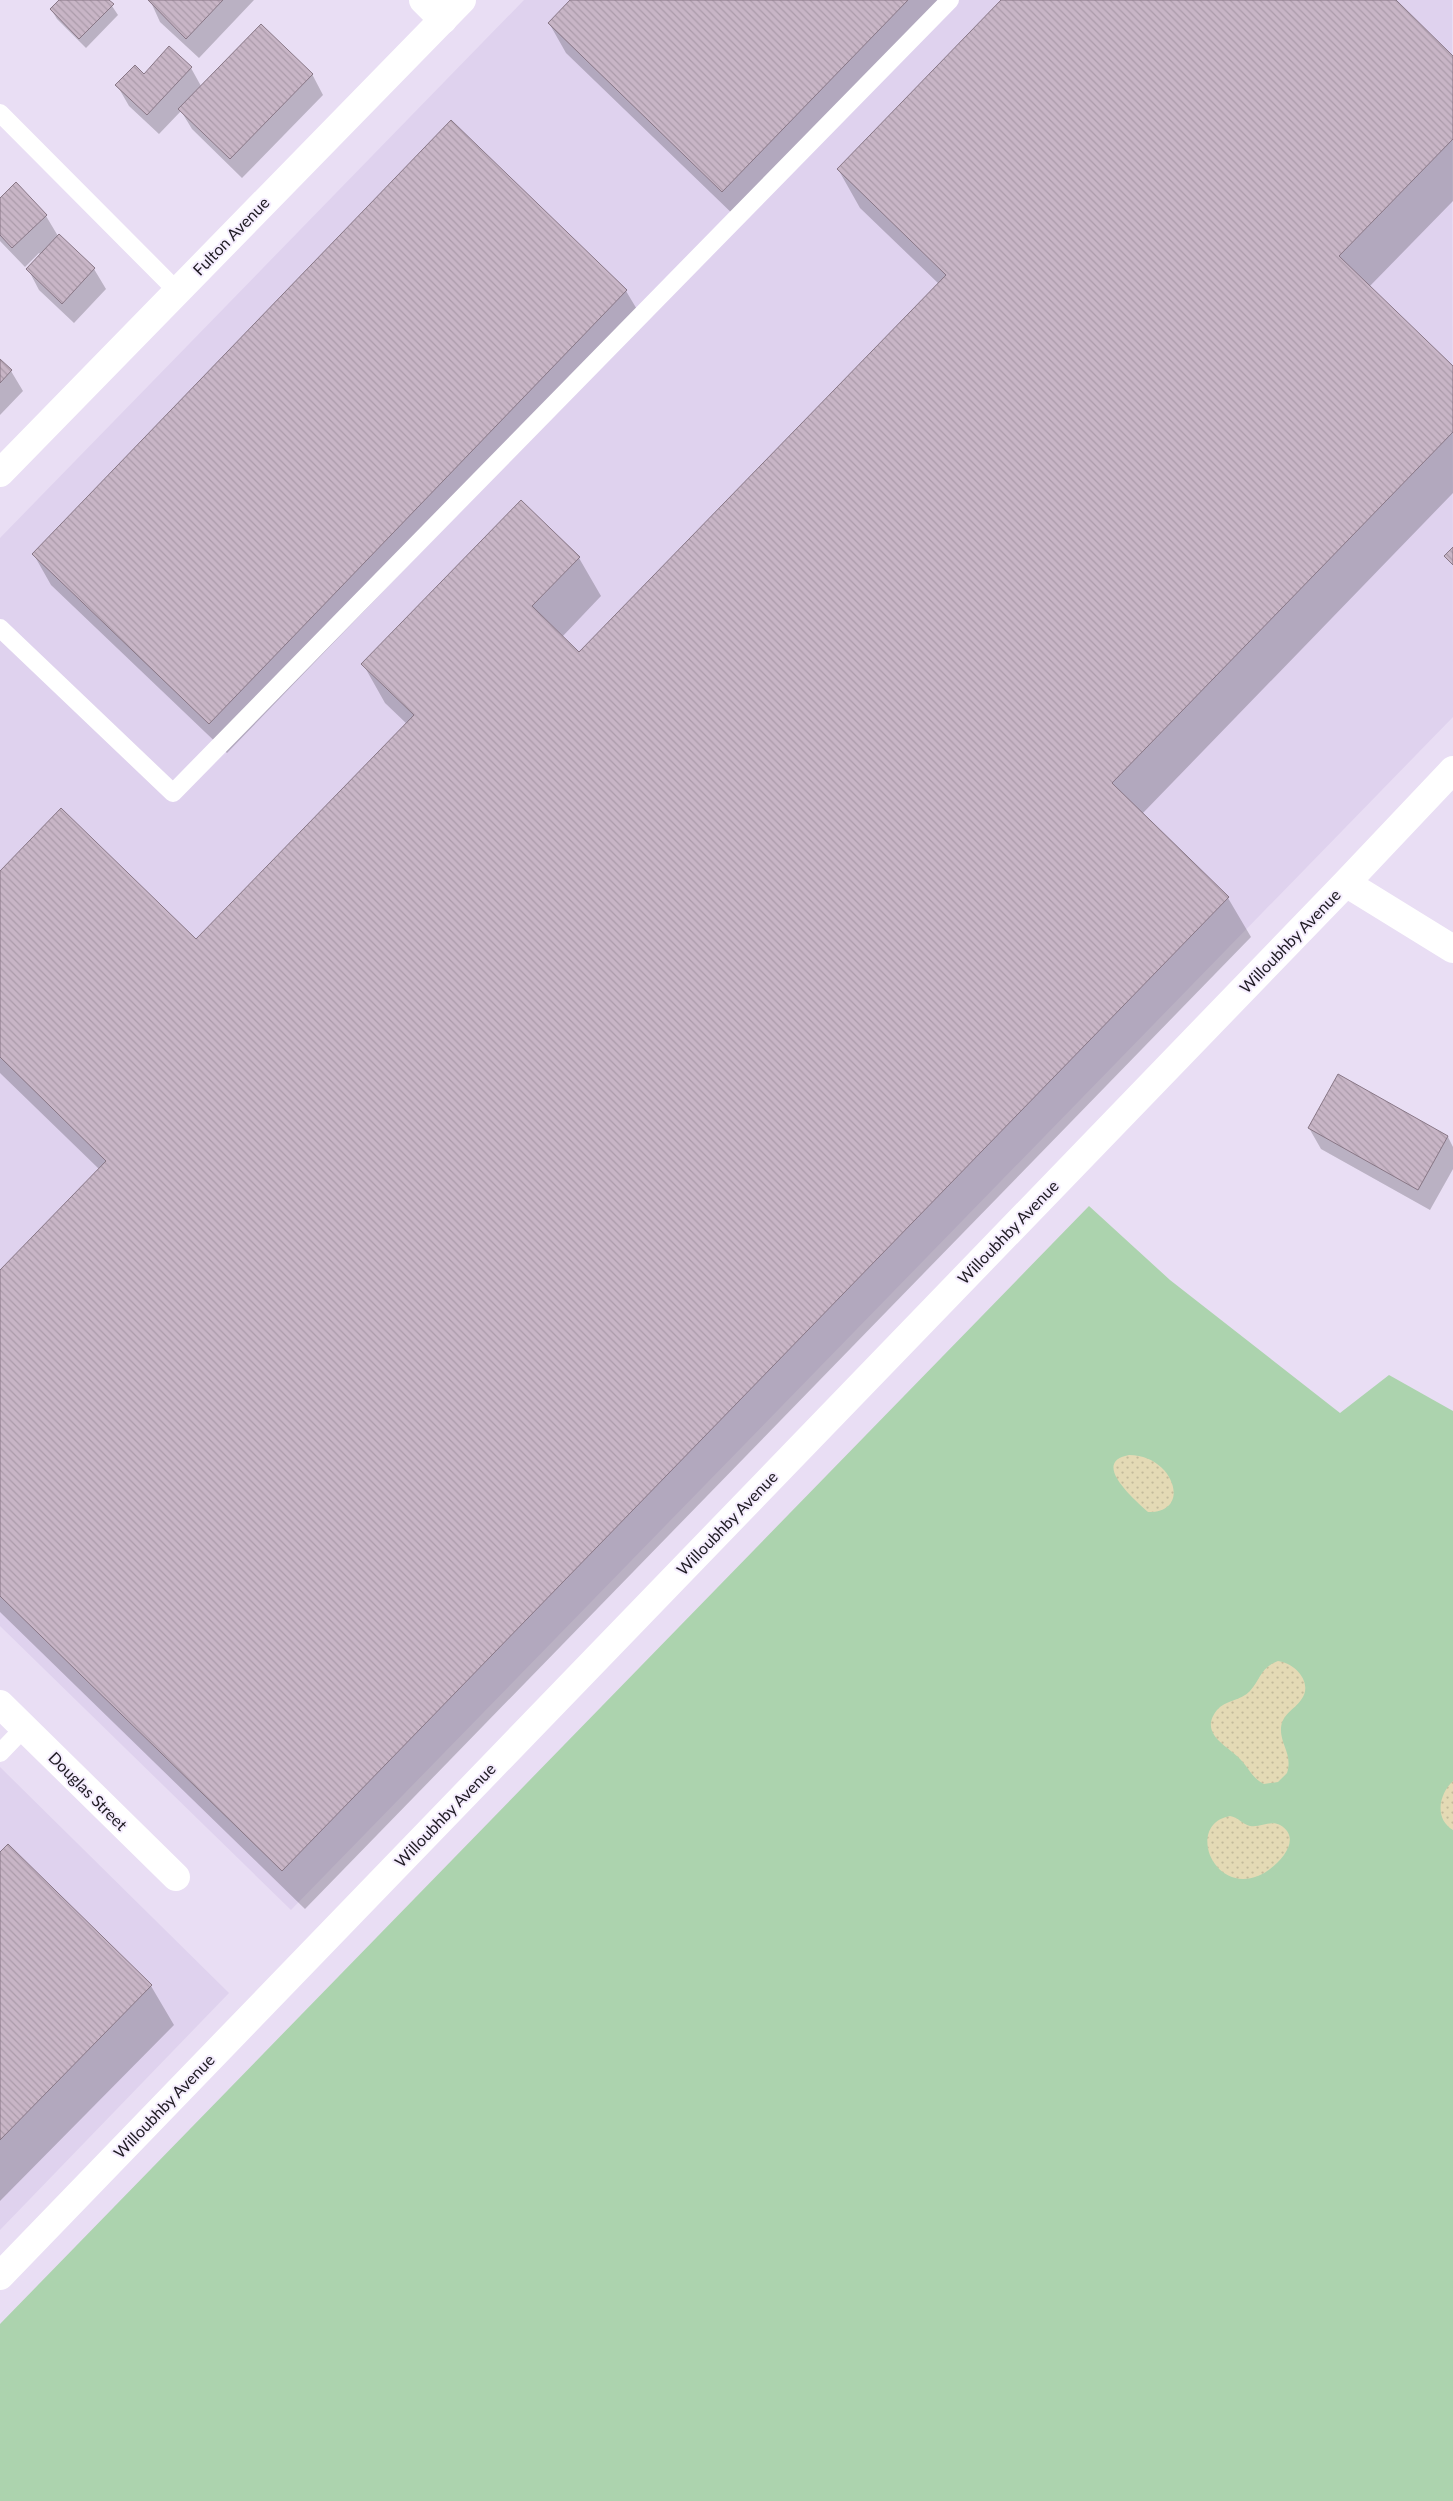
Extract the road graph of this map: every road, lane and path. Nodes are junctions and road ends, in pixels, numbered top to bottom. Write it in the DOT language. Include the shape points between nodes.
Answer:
graph roads {
  1 [pos="423,0"];
  2 [pos="462,0"];
  3 [pos="950,0"];
  4 [pos="442,20"];
  5 [pos="0,113"];
  6 [pos="177,291"];
  7 [pos="0,473"];
  8 [pos="0,628"];
  9 [pos="1453,770"];
  10 [pos="1346,883"];
  11 [pos="1453,949"];
  12 [pos="0,1704"];
  13 [pos="24,1728"];
  14 [pos="0,1753"];
  15 [pos="176,1877"];
  16 [pos="0,2276"];
  1 -- 4 [label="street"];
  2 -- 4 [label="street, Fulton Avenue"];
  3 -- 8 [label="lane" via="174,793"];
  4 -- 6 [label="street, Fulton Avenue"];
  5 -- 6 [label="lane"];
  6 -- 7 [label="street, Fulton Avenue"];
  9 -- 10 [label="street, Willoubhby Avenue"];
  10 -- 11 [label="street"];
  10 -- 16 [label="street, Willoubhby Avenue"];
  12 -- 13 [label="street, Douglas Street"];
  13 -- 14 [label="lane"];
  13 -- 15 [label="street, Douglas Street"];
}
